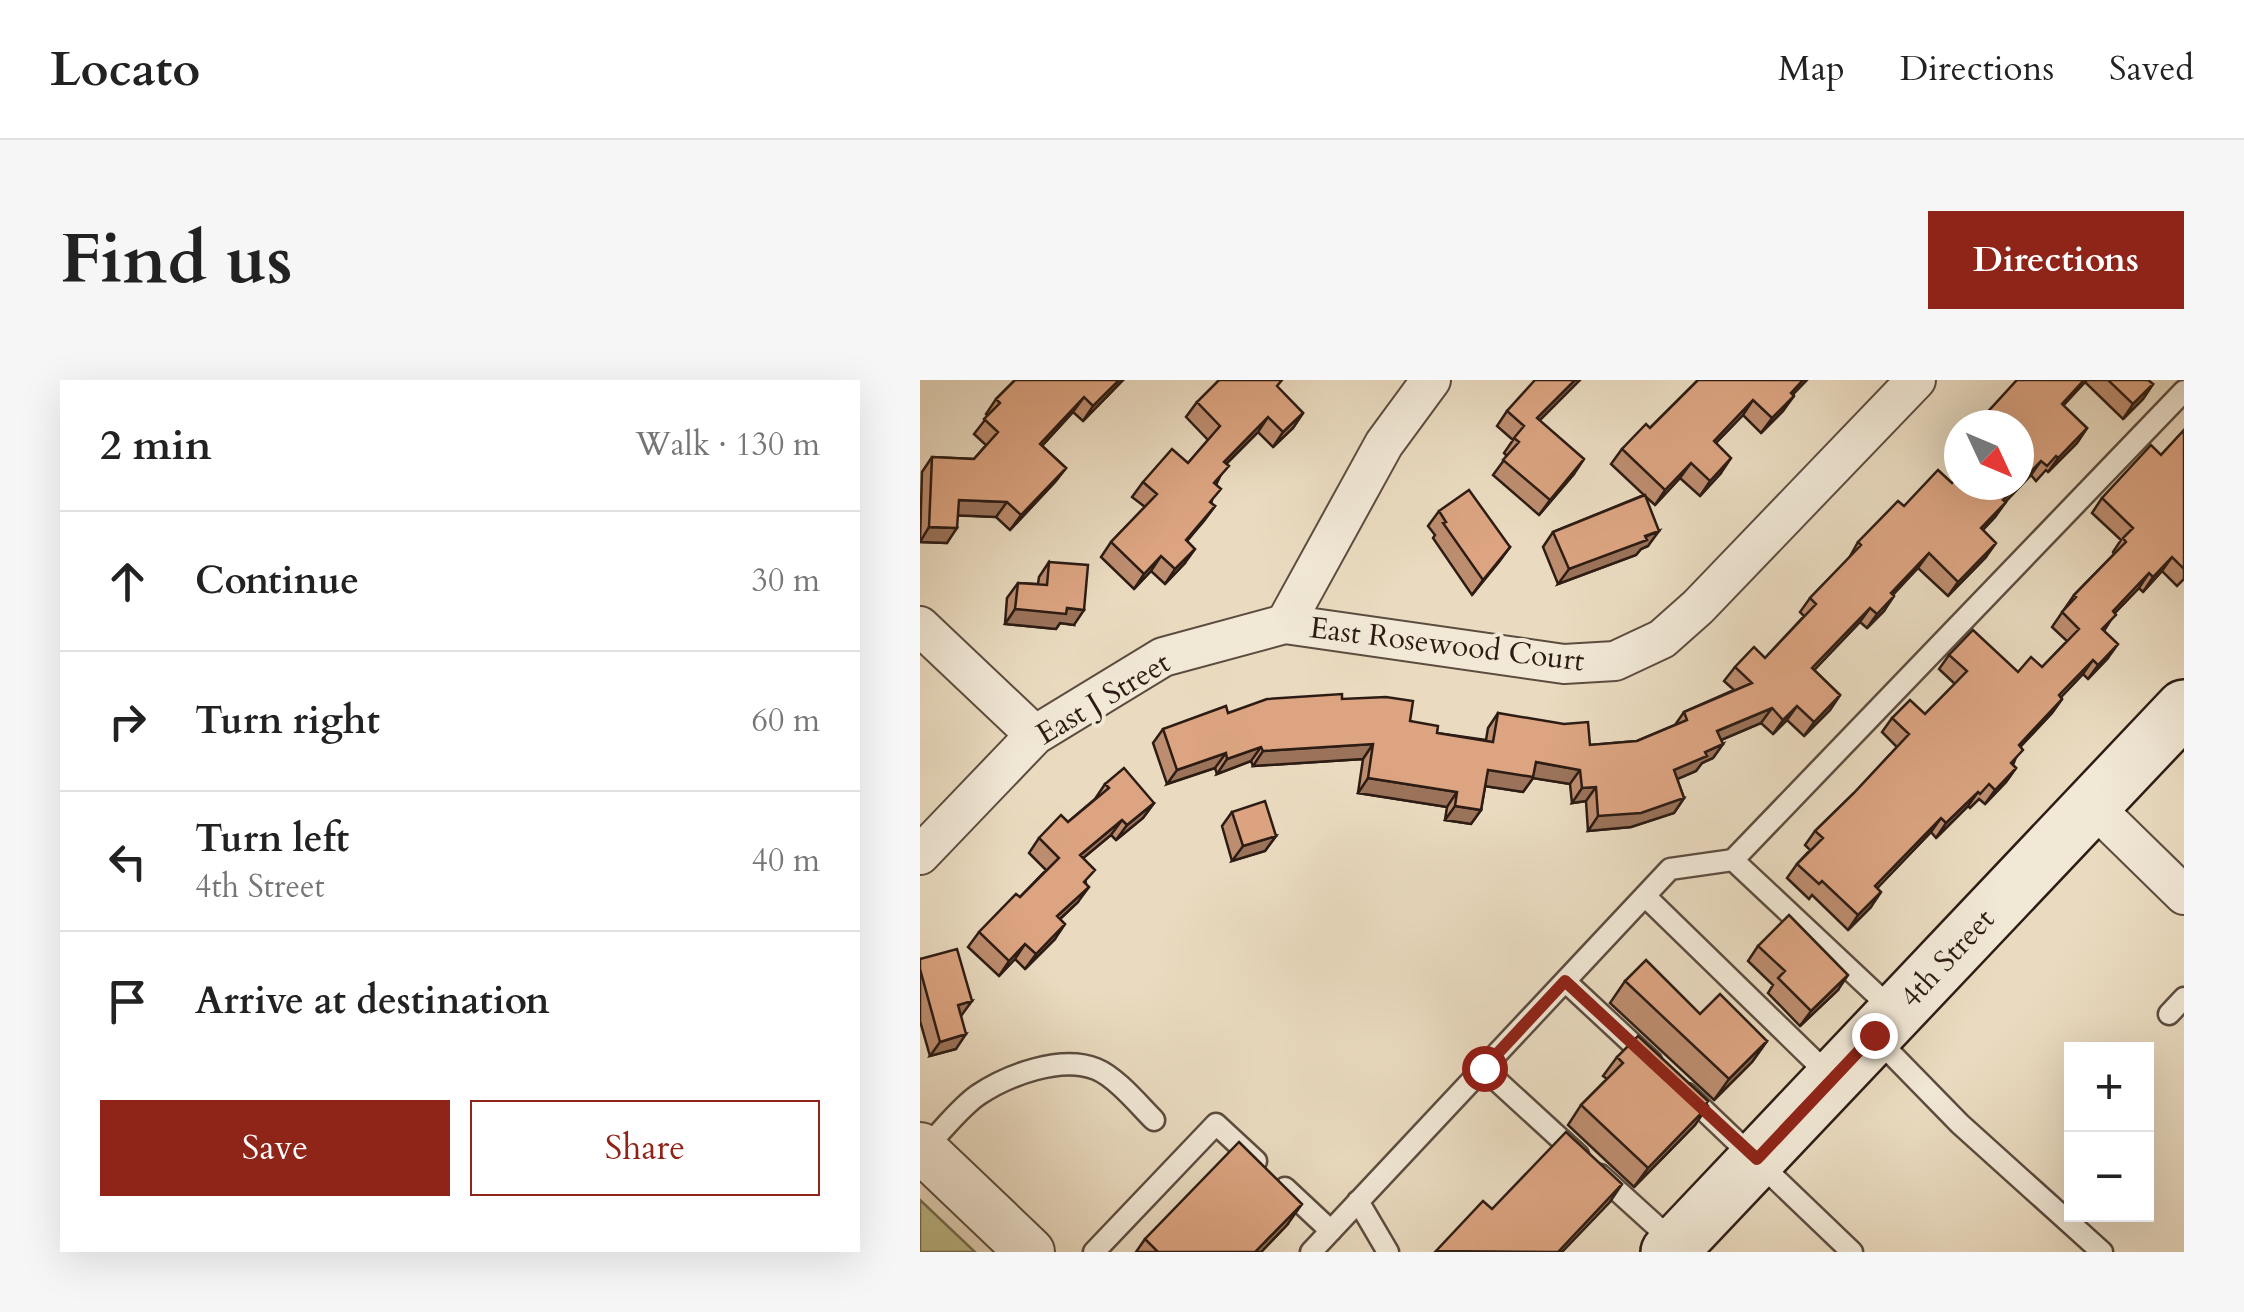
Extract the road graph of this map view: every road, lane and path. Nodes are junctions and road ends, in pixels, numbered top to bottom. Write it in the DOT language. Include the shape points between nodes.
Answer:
graph roads {
  1 [pos="1431,380"];
  2 [pos="1916,380"];
  3 [pos="2184,391"];
  4 [pos="1285,624"];
  5 [pos="920,626"];
  6 [pos="2184,708"];
  7 [pos="1035,736"];
  8 [pos="2092,805"];
  9 [pos="920,855"];
  10 [pos="1733,860"];
  11 [pos="2178,878"];
  12 [pos="1644,896"];
  13 [pos="1565,981"];
  14 [pos="2184,998"];
  15 [pos="2169,1014"];
  16 [pos="1884,1024"];
  17 [pos="1484,1068"];
  18 [pos="1832,1079"];
  19 [pos="1154,1120"];
  20 [pos="922,1149"];
  21 [pos="1757,1159"];
  22 [pos="1358,1201"];
  23 [pos="1320,1245"];
  24 [pos="1672,1248"];
  25 [pos="1030,1252"];
  26 [pos="1094,1252"];
  27 [pos="1388,1252"];
  28 [pos="1852,1252"];
  29 [pos="2102,1252"];
  1 -- 4 [label="street" via="1384,444"];
  2 -- 4 [label="street, East Rosewood Court" via="1698,607 1662,639 1616,662 1564,664"];
  3 -- 10 [label="lane"];
  4 -- 7 [label="street, East J Street" via="1163,657"];
  5 -- 7 [label="street"];
  6 -- 8 [label="main road, 4th Street"];
  7 -- 9 [label="street, East J Street"];
  8 -- 11 [label="street"];
  8 -- 16 [label="main road, 4th Street"];
  10 -- 12 [label="lane" via="1670,869"];
  10 -- 16 [label="lane"];
  12 -- 13 [label="lane"];
  12 -- 18 [label="lane"];
  13 -- 17 [label="lane"];
  13 -- 21 [label="lane"];
  14 -- 15 [label="lane"];
  16 -- 18 [label="main road, 4th Street"];
  16 -- 29 [label="lane" via="1960,1124"];
  17 -- 22 [label="lane"];
  17 -- 24 [label="lane"];
  18 -- 21 [label="main road, 4th Street"];
  19 -- 20 [label="lane" via="1100,1070 1050,1066 976,1096"];
  20 -- 25 [label="street"];
  21 -- 24 [label="main road, 4th Street"];
  21 -- 28 [label="lane"];
  22 -- 23 [label="lane"];
  22 -- 27 [label="lane"];
  23 -- 26 [label="lane" via="1216,1124"];
}
